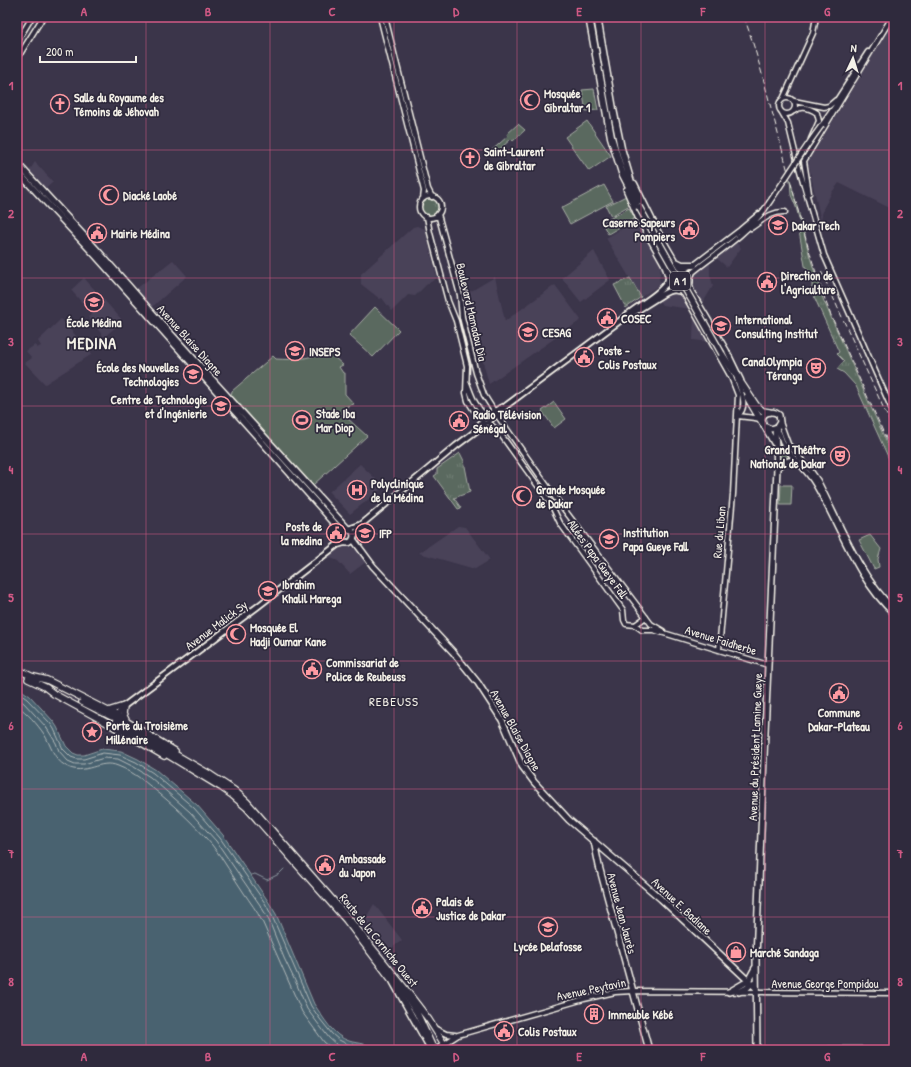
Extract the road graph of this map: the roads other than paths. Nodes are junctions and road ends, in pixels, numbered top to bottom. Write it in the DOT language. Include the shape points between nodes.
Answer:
graph roads {
  1 [pos="32,17"];
  2 [pos="43,17"];
  3 [pos="380,17"];
  4 [pos="385,17"];
  5 [pos="590,17"];
  6 [pos="597,17"];
  7 [pos="816,17"];
  8 [pos="892,17"];
  9 [pos="17,42"];
  10 [pos="875,44"];
  11 [pos="17,59"];
  12 [pos="854,80"];
  13 [pos="787,88"];
  14 [pos="783,99"];
  15 [pos="793,100"];
  16 [pos="836,100"];
  17 [pos="823,107"];
  18 [pos="781,111"];
  19 [pos="793,112"];
  20 [pos="817,113"];
  21 [pos="829,114"];
  22 [pos="788,123"];
  23 [pos="820,125"];
  24 [pos="804,162"];
  25 [pos="17,163"];
  26 [pos="798,164"];
  27 [pos="17,171"];
  28 [pos="625,172"];
  29 [pos="432,197"];
  30 [pos="424,199"];
  31 [pos="638,204"];
  32 [pos="810,207"];
  33 [pos="785,212"];
  34 [pos="438,214"];
  35 [pos="427,217"];
  36 [pos="755,219"];
  37 [pos="738,238"];
  38 [pos="668,251"];
  39 [pos="694,265"];
  40 [pos="681,270"];
  41 [pos="669,278"];
  42 [pos="690,280"];
  43 [pos="678,290"];
  44 [pos="621,320"];
  45 [pos="735,375"];
  46 [pos="744,389"];
  47 [pos="769,412"];
  48 [pos="496,413"];
  49 [pos="894,414"];
  50 [pos="738,416"];
  51 [pos="485,417"];
  52 [pos="488,422"];
  53 [pos="780,422"];
  54 [pos="762,423"];
  55 [pos="775,428"];
  56 [pos="476,430"];
  57 [pos="775,444"];
  58 [pos="798,462"];
  59 [pos="777,468"];
  60 [pos="362,524"];
  61 [pos="348,529"];
  62 [pos="341,534"];
  63 [pos="350,540"];
  64 [pos="337,545"];
  65 [pos="894,609"];
  66 [pos="894,614"];
  67 [pos="646,617"];
  68 [pos="651,624"];
  69 [pos="636,625"];
  70 [pos="649,630"];
  71 [pos="667,634"];
  72 [pos="719,650"];
  73 [pos="768,665"];
  74 [pos="17,669"];
  75 [pos="17,673"];
  76 [pos="30,676"];
  77 [pos="124,706"];
  78 [pos="108,711"];
  79 [pos="113,720"];
  80 [pos="126,721"];
  81 [pos="188,763"];
  82 [pos="594,840"];
  83 [pos="756,966"];
  84 [pos="391,979"];
  85 [pos="753,987"];
  86 [pos="633,991"];
  87 [pos="729,992"];
  88 [pos="739,992"];
  89 [pos="894,993"];
  90 [pos="432,1026"];
  91 [pos="458,1035"];
  92 [pos="444,1044"];
  93 [pos="431,1050"];
  94 [pos="448,1050"];
  95 [pos="649,1050"];
  96 [pos="757,1050"];
  1 -- 9 [label="street"];
  2 -- 11 [label="street"];
  3 -- 30 [label="street"];
  4 -- 29 [label="street"];
  5 -- 28 [label="highway, A 1" via="606,116 617,160"];
  6 -- 28 [label="highway, A 1"];
  7 -- 13 [label="street" via="813,33"];
  8 -- 10 [label="street"];
  10 -- 12 [label="street"];
  10 -- 16 [label="street"];
  12 -- 21 [label="street"];
  12 -- 24 [label="street"];
  13 -- 14 [label="street"];
  13 -- 15 [label="street"];
  14 -- 15 [label="street"];
  14 -- 18 [label="street" via="779,105"];
  15 -- 17 [label="street"];
  15 -- 19 [label="street"];
  16 -- 17 [label="street" via="830,106"];
  16 -- 21 [label="street"];
  17 -- 20 [label="street"];
  17 -- 21 [label="street"];
  18 -- 19 [label="street" via="786,114"];
  18 -- 22 [label="street"];
  19 -- 20 [label="street" via="803,107"];
  19 -- 22 [label="street"];
  20 -- 23 [label="street"];
  21 -- 23 [label="street"];
  22 -- 26 [label="street"];
  23 -- 36 [label="street, bridge" via="779,190"];
  24 -- 26 [label="street"];
  24 -- 32 [label="street"];
  25 -- 61 [label="main road, Avenue Blaise Diagne"];
  26 -- 32 [label="street"];
  27 -- 62 [label="main road, Avenue Blaise Diagne" via="95,254 337,526"];
  28 -- 31 [label="highway, A 1"];
  28 -- 38 [label="highway"];
  28 -- 41 [label="highway" via="634,206 665,264"];
  29 -- 30 [label="street"];
  29 -- 34 [label="street" via="440,203"];
  30 -- 35 [label="street" via="420,209"];
  31 -- 45 [label="highway, A 1, bridge"];
  32 -- 49 [label="street" via="824,255"];
  33 -- 37 [label="street" via="772,214"];
  34 -- 35 [label="street"];
  34 -- 48 [label="street, Boulevard Mamadou Dia" via="460,295 462,317 476,373 484,395"];
  35 -- 51 [label="street, Boulevard Mamadou Dia" via="467,366 467,383 473,401"];
  36 -- 37 [label="street"];
  36 -- 39 [label="street"];
  37 -- 42 [label="street" via="698,268"];
  38 -- 39 [label="highway" via="680,264"];
  38 -- 40 [label="highway"];
  39 -- 40 [label="street"];
  40 -- 41 [label="main road" via="674,271"];
  40 -- 42 [label="main road" via="687,273"];
  41 -- 43 [label="main road" via="671,286"];
  41 -- 44 [label="main road" via="664,287"];
  42 -- 43 [label="main road" via="687,287"];
  42 -- 46 [label="street" via="692,292 739,375"];
  43 -- 44 [label="main road" via="669,290"];
  43 -- 50 [label="street" via="684,294 735,384"];
  44 -- 48 [label="main road"];
  45 -- 46 [label="highway, A 1"];
  45 -- 50 [label="street" via="743,404"];
  46 -- 47 [label="highway, A 1" via="758,408"];
  46 -- 54 [label="highway, A 1"];
  47 -- 53 [label="main road" via="778,414"];
  47 -- 54 [label="main road" via="763,416"];
  48 -- 51 [label="main road"];
  48 -- 52 [label="main road"];
  48 -- 67 [label="street, Allées Papa Gueye Fall" via="557,500"];
  50 -- 54 [label="street" via="751,417"];
  50 -- 72 [label="street, Rue du Liban"];
  51 -- 52 [label="main road"];
  51 -- 56 [label="main road"];
  52 -- 56 [label="main road"];
  52 -- 69 [label="street, Allées Papa Gueye Fall" via="499,432 551,504 560,523 623,610 624,622"];
  53 -- 55 [label="main road"];
  53 -- 65 [label="street" via="788,444 818,481 865,574"];
  54 -- 55 [label="main road" via="769,429"];
  54 -- 57 [label="main road, Avenue du Président Lamine Gueye"];
  55 -- 57 [label="main road, Avenue du Président Lamine Gueye"];
  55 -- 58 [label="street" via="780,433 785,447"];
  56 -- 60 [label="main road"];
  57 -- 59 [label="main road, Avenue du Président Lamine Gueye"];
  58 -- 59 [label="main road" via="788,460"];
  58 -- 66 [label="street" via="819,490 863,577"];
  59 -- 73 [label="main road, Avenue du Président Lamine Gueye"];
  60 -- 61 [label="main road"];
  60 -- 63 [label="main road"];
  61 -- 62 [label="main road"];
  61 -- 63 [label="main road" via="352,532"];
  62 -- 63 [label="main road" via="343,541"];
  62 -- 64 [label="main road"];
  63 -- 64 [label="main road, Avenue Malick Sy"];
  63 -- 82 [label="main road, Avenue Blaise Diagne" via="478,682 502,720 527,773 569,820"];
  64 -- 77 [label="main road, Avenue Malick Sy"];
  67 -- 68 [label="street, Allées Papa Gueye Fall"];
  67 -- 69 [label="street"];
  68 -- 70 [label="street"];
  68 -- 71 [label="street, Avenue Faidherbe"];
  69 -- 70 [label="street, Avenue Faidherbe" via="642,630"];
  70 -- 71 [label="street, Avenue Faidherbe"];
  71 -- 72 [label="street, Avenue Faidherbe"];
  72 -- 73 [label="street, Avenue Faidherbe"];
  73 -- 83 [label="main road, Avenue du Président Lamine Gueye"];
  74 -- 76 [label="highway, Route de la Corniche Ouest"];
  75 -- 79 [label="highway" via="54,694"];
  76 -- 78 [label="highway" via="47,680"];
  76 -- 79 [label="highway, Route de la Corniche Ouest"];
  77 -- 78 [label="highway"];
  77 -- 79 [label="main road, Avenue Malick Sy"];
  77 -- 80 [label="highway" via="123,714"];
  78 -- 79 [label="highway"];
  79 -- 80 [label="highway"];
  79 -- 81 [label="highway, Route de la Corniche Ouest"];
  79 -- 84 [label="highway, Route de la Corniche Ouest" via="205,777 247,808 346,920"];
  80 -- 81 [label="highway" via="169,747"];
  81 -- 90 [label="highway, Route de la Corniche Ouest" via="216,778 247,802 345,914"];
  82 -- 85 [label="main road, Avenue E. Badiane" via="661,899"];
  82 -- 86 [label="main road, Avenue Jean Jaurès"];
  83 -- 85 [label="main road"];
  83 -- 85 [label="main road, Avenue du Président Lamine Gueye"];
  84 -- 92 [label="highway" via="409,1000 432,1046 438,1048"];
  84 -- 93 [label="main road, Route de la Corniche Ouest"];
  85 -- 87 [label="main road"];
  85 -- 88 [label="main road"];
  85 -- 88 [label="street, Avenue Peytavin"];
  85 -- 89 [label="street, Avenue George Pompidou"];
  85 -- 96 [label="main road, Avenue du Président Lamine Gueye"];
  86 -- 87 [label="street, Avenue Peytavin"];
  86 -- 91 [label="street, Avenue Peytavin" via="614,992 584,999"];
  86 -- 95 [label="main road, Avenue Jean Jaurès"];
  87 -- 88 [label="street, Avenue Peytavin"];
  90 -- 91 [label="street" via="446,1034"];
  90 -- 92 [label="highway, Route de la Corniche Ouest"];
  91 -- 92 [label="street"];
  92 -- 94 [label="main road, Route de la Corniche Ouest"];
}
